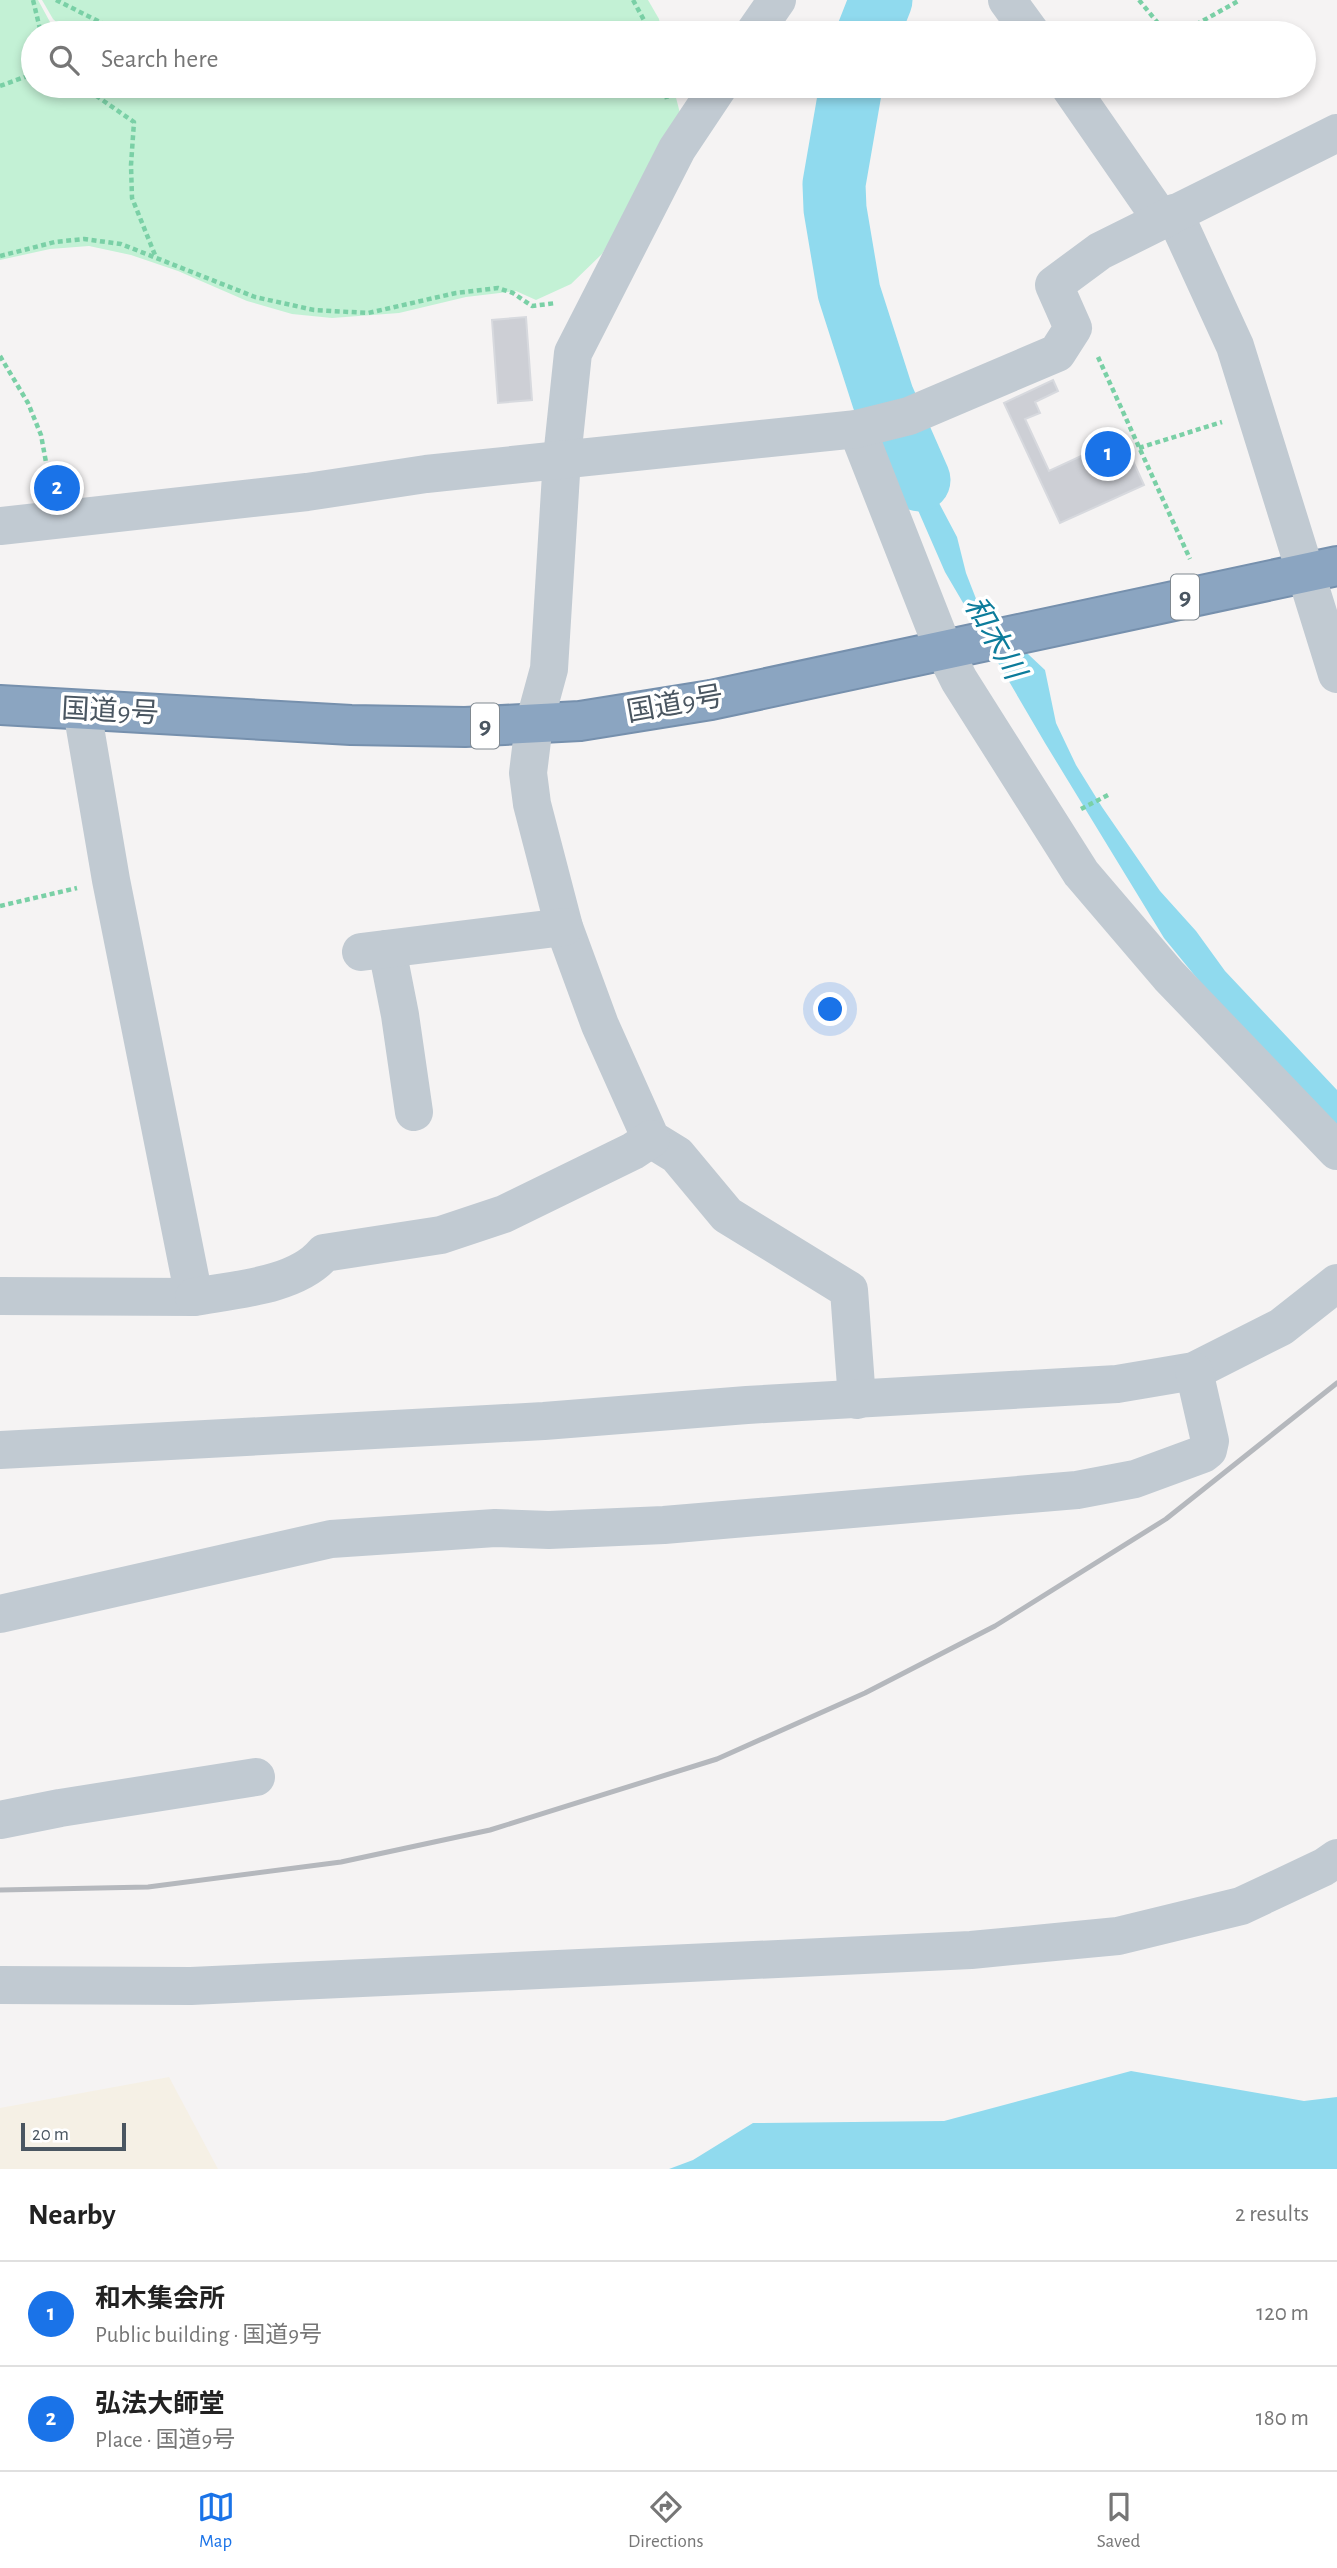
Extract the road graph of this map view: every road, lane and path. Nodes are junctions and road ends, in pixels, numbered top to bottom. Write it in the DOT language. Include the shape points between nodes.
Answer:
graph roads {
  1 [pos="33,0"];
  2 [pos="56,0"];
  3 [pos="633,0"];
  4 [pos="777,0"];
  5 [pos="1007,0"];
  6 [pos="1139,0"];
  7 [pos="1240,0"];
  8 [pos="38,21"];
  9 [pos="98,21"];
  10 [pos="644,21"];
  11 [pos="762,21"];
  12 [pos="1022,21"];
  13 [pos="1156,21"];
  14 [pos="1202,21"];
  15 [pos="21,78"];
  16 [pos="0,86"];
  17 [pos="99,98"];
  18 [pos="711,98"];
  19 [pos="1078,98"];
  20 [pos="1337,132"];
  21 [pos="1168,216"];
  22 [pos="0,256"];
  23 [pos="155,256"];
  24 [pos="601,294"];
  25 [pos="1073,328"];
  26 [pos="0,356"];
  27 [pos="1256,412"];
  28 [pos="863,428"];
  29 [pos="1139,448"];
  30 [pos="562,458"];
  31 [pos="57,519"];
  32 [pos="0,526"];
  33 [pos="1193,567"];
  34 [pos="1321,569"];
  35 [pos="953,646"];
  36 [pos="1337,674"];
  37 [pos="0,705"];
  38 [pos="82,710"];
  39 [pos="534,724"];
  40 [pos="111,880"];
  41 [pos="0,906"];
  42 [pos="564,927"];
  43 [pos="414,1112"];
  44 [pos="651,1139"];
  45 [pos="1337,1151"];
  46 [pos="1337,1283"];
  47 [pos="0,1296"];
  48 [pos="194,1297"];
  49 [pos="1194,1371"];
  50 [pos="857,1400"];
  51 [pos="0,1450"];
  52 [pos="0,1614"];
  53 [pos="256,1777"];
  54 [pos="0,1820"];
  55 [pos="1337,1858"];
  56 [pos="0,1985"];
  1 -- 8 [label="path"];
  2 -- 9 [label="path"];
  3 -- 10 [label="path"];
  4 -- 11 [label="street"];
  5 -- 12 [label="street"];
  6 -- 13 [label="path"];
  7 -- 14 [label="path"];
  15 -- 16 [label="path"];
  17 -- 23 [label="path" via="134,122 132,198"];
  18 -- 24 [label="street" via="677,149"];
  19 -- 21 [label="street"];
  20 -- 21 [label="street"];
  21 -- 25 [label="street" via="1100,251 1054,285"];
  21 -- 27 [label="street" via="1235,346"];
  22 -- 23 [label="path" via="84,240 121,244"];
  23 -- 24 [label="path" via="255,297 314,310 368,313 498,288 541,307"];
  24 -- 30 [label="street" via="573,353"];
  25 -- 28 [label="street" via="1057,353 909,416"];
  25 -- 29 [label="path" via="1094,348"];
  26 -- 31 [label="path" via="41,435"];
  27 -- 29 [label="path"];
  27 -- 34 [label="street"];
  28 -- 30 [label="street"];
  28 -- 35 [label="street"];
  29 -- 33 [label="path"];
  30 -- 31 [label="street"];
  30 -- 39 [label="street" via="549,669"];
  31 -- 32 [label="street"];
  34 -- 35 [label="highway, 国道9号 / 9"];
  34 -- 36 [label="street"];
  35 -- 39 [label="highway, 国道9号 / 9" via="711,700"];
  35 -- 45 [label="street" via="959,680 1081,873 1169,976"];
  37 -- 38 [label="highway, 国道9号 / 9"];
  38 -- 39 [label="highway, 国道9号 / 9" via="351,725"];
  38 -- 40 [label="street"];
  39 -- 42 [label="street" via="528,773 531,804"];
  40 -- 41 [label="path"];
  40 -- 48 [label="street"];
  42 -- 43 [label="street" via="374,951 400,1015"];
  42 -- 44 [label="street" via="600,1025"];
  44 -- 48 [label="street" via="504,1214 441,1235 324,1253 316,1263 272,1283"];
  44 -- 50 [label="street" via="677,1156 727,1215 849,1290"];
  46 -- 49 [label="street" via="1282,1327"];
  47 -- 48 [label="street"];
  49 -- 50 [label="street" via="1117,1384"];
  49 -- 52 [label="street" via="1210,1441 1208,1450 1135,1479 1077,1490 664,1525 495,1528 331,1539"];
  50 -- 51 [label="street"];
  53 -- 54 [label="street"];
  55 -- 56 [label="street" via="1241,1906 1118,1936 917,1952 191,1986"];
}
